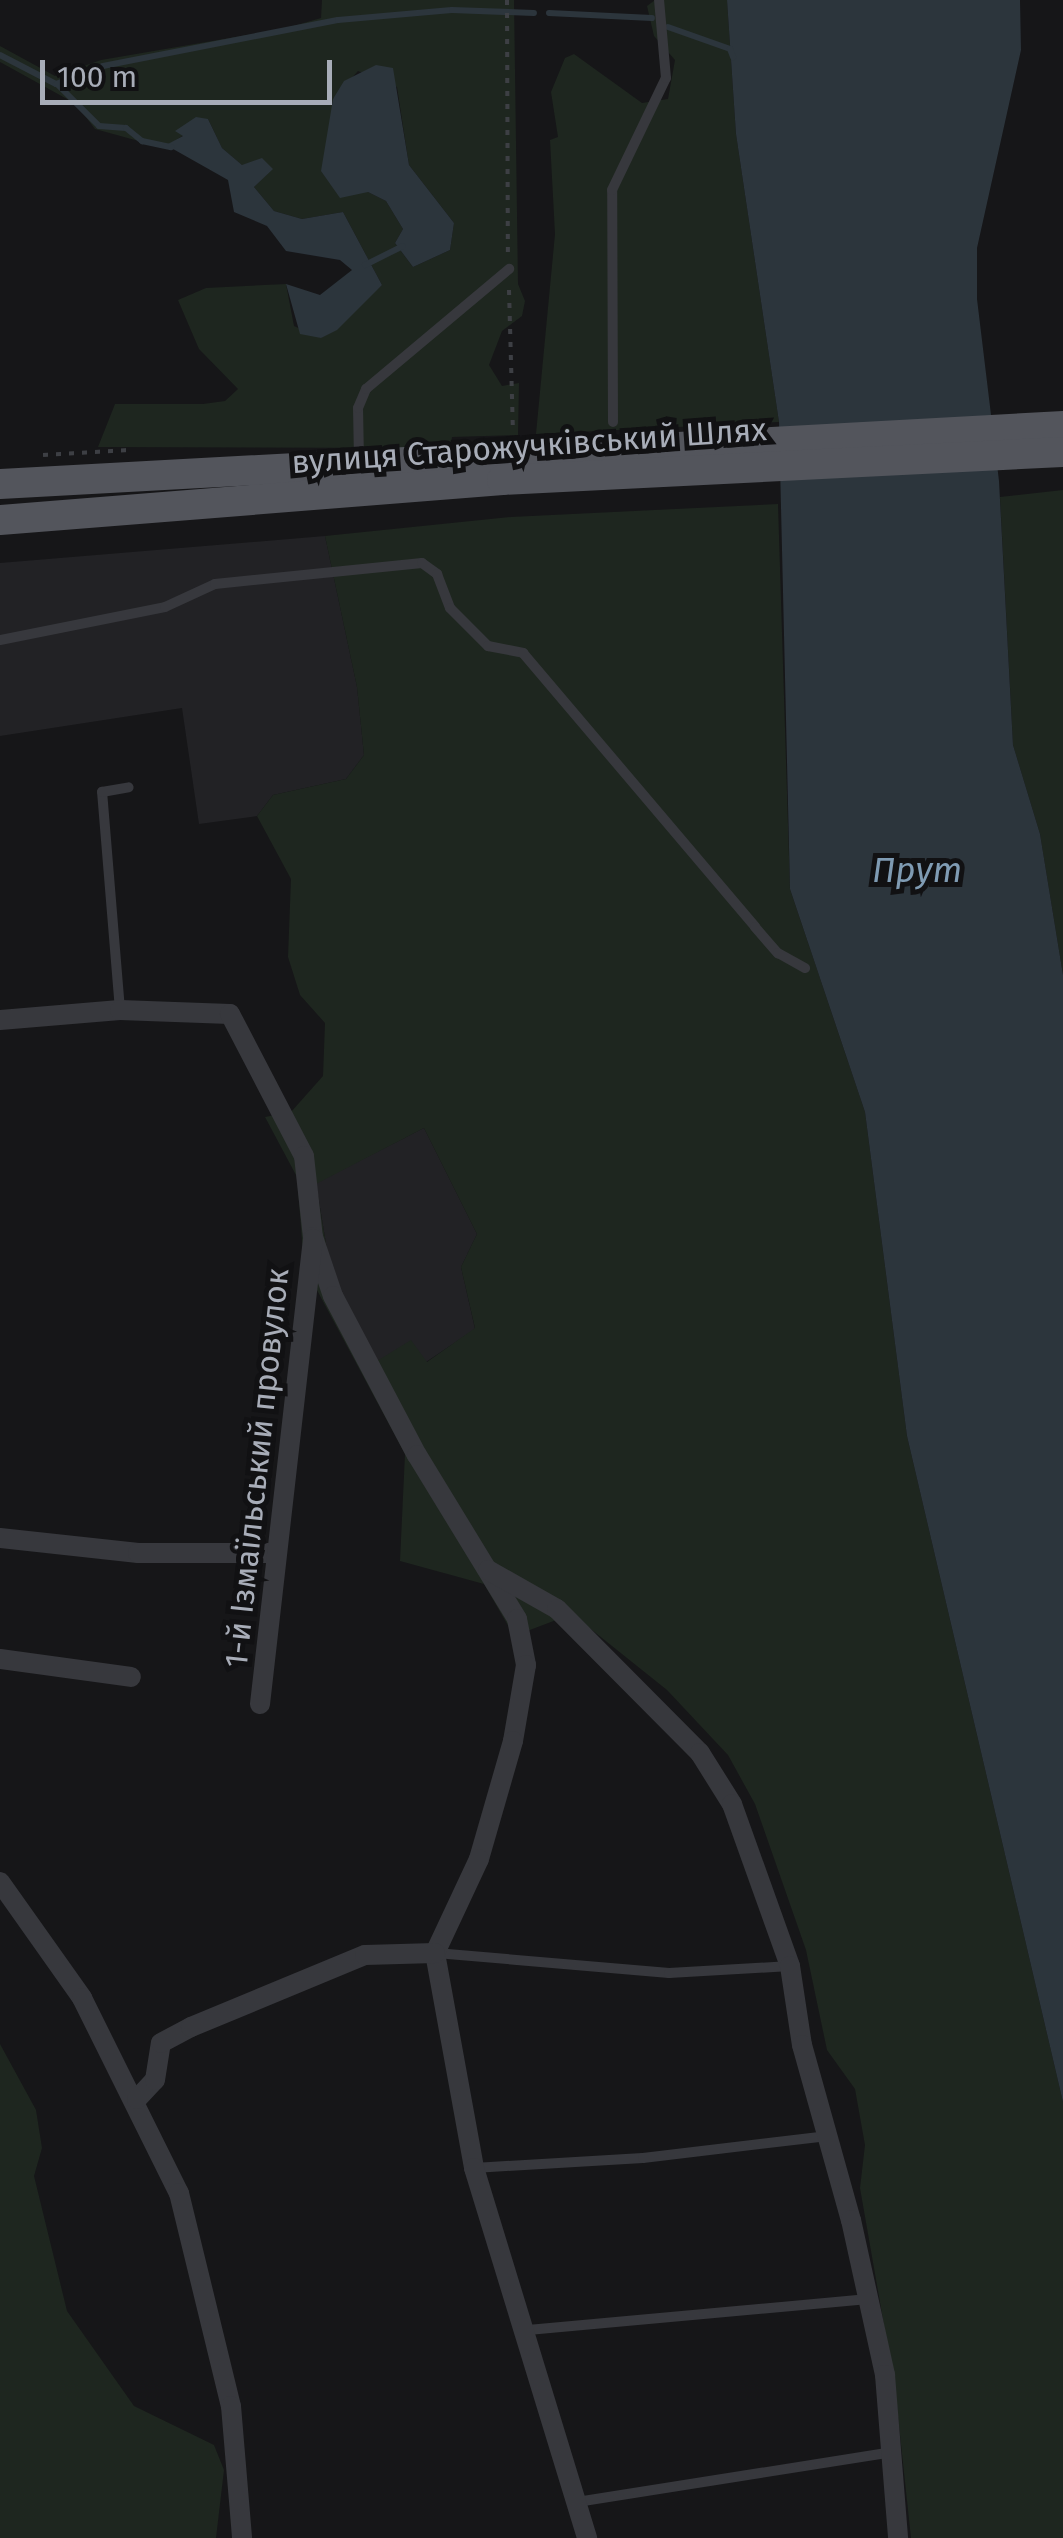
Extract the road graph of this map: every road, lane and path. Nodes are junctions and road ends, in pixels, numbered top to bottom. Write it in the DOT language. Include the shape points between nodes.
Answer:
graph roads {
  1 [pos="659,0"];
  2 [pos="507,1"];
  3 [pos="508,268"];
  4 [pos="613,422"];
  5 [pos="1063,426"];
  6 [pos="1063,452"];
  7 [pos="360,464"];
  8 [pos="508,467"];
  9 [pos="0,484"];
  10 [pos="0,520"];
  11 [pos="0,640"];
  12 [pos="130,787"];
  13 [pos="806,968"];
  14 [pos="120,1010"];
  15 [pos="0,1020"];
  16 [pos="313,1238"];
  17 [pos="0,1538"];
  18 [pos="273,1553"];
  19 [pos="487,1568"];
  20 [pos="0,1659"];
  21 [pos="130,1677"];
  22 [pos="260,1704"];
  23 [pos="0,1882"];
  24 [pos="434,1953"];
  25 [pos="790,1966"];
  26 [pos="137,2099"];
  27 [pos="828,2136"];
  28 [pos="474,2168"];
  29 [pos="866,2298"];
  30 [pos="528,2330"];
  31 [pos="888,2454"];
  32 [pos="577,2502"];
  33 [pos="242,2538"];
  34 [pos="587,2538"];
  35 [pos="898,2538"];
  1 -- 4 [label="lane" via="666,78 612,190"];
  2 -- 3 [label="path"];
  3 -- 7 [label="lane" via="366,389 358,408"];
  3 -- 8 [label="path"];
  5 -- 8 [label="main road, вулиця Старожучківський Шлях"];
  6 -- 8 [label="main road, вулиця Старожучківський Шлях"];
  7 -- 8 [label="main road, вулиця Старожучківський Шлях"];
  7 -- 9 [label="main road, вулиця Старожучківський Шлях"];
  8 -- 10 [label="main road, вулиця Старожучківський Шлях"];
  11 -- 13 [label="lane" via="165,607 214,584 422,563 437,574 450,608 488,646 524,652 778,954"];
  12 -- 14 [label="lane" via="102,792"];
  14 -- 15 [label="street"];
  14 -- 16 [label="street" via="230,1014 304,1156"];
  16 -- 18 [label="street, 1-й Ізмаїльський провулок"];
  16 -- 19 [label="street" via="352,1332"];
  17 -- 18 [label="street" via="138,1553"];
  18 -- 22 [label="street, 1-й Ізмаїльський провулок"];
  19 -- 24 [label="street" via="517,1619 526,1666 513,1741 478,1859"];
  19 -- 25 [label="street" via="557,1609 700,1753 732,1804"];
  20 -- 21 [label="street"];
  23 -- 26 [label="street" via="82,1998"];
  24 -- 25 [label="lane" via="669,1973"];
  24 -- 26 [label="street" via="364,1955 191,2027 161,2042 155,2080"];
  24 -- 28 [label="street"];
  25 -- 27 [label="street" via="802,2045"];
  26 -- 33 [label="street" via="179,2193 202,2274 230,2406"];
  27 -- 28 [label="lane" via="643,2158"];
  27 -- 29 [label="street"];
  28 -- 30 [label="street"];
  29 -- 30 [label="lane"];
  29 -- 31 [label="street" via="885,2375"];
  30 -- 32 [label="street"];
  31 -- 32 [label="lane"];
  31 -- 35 [label="street"];
  32 -- 34 [label="street"];
}
